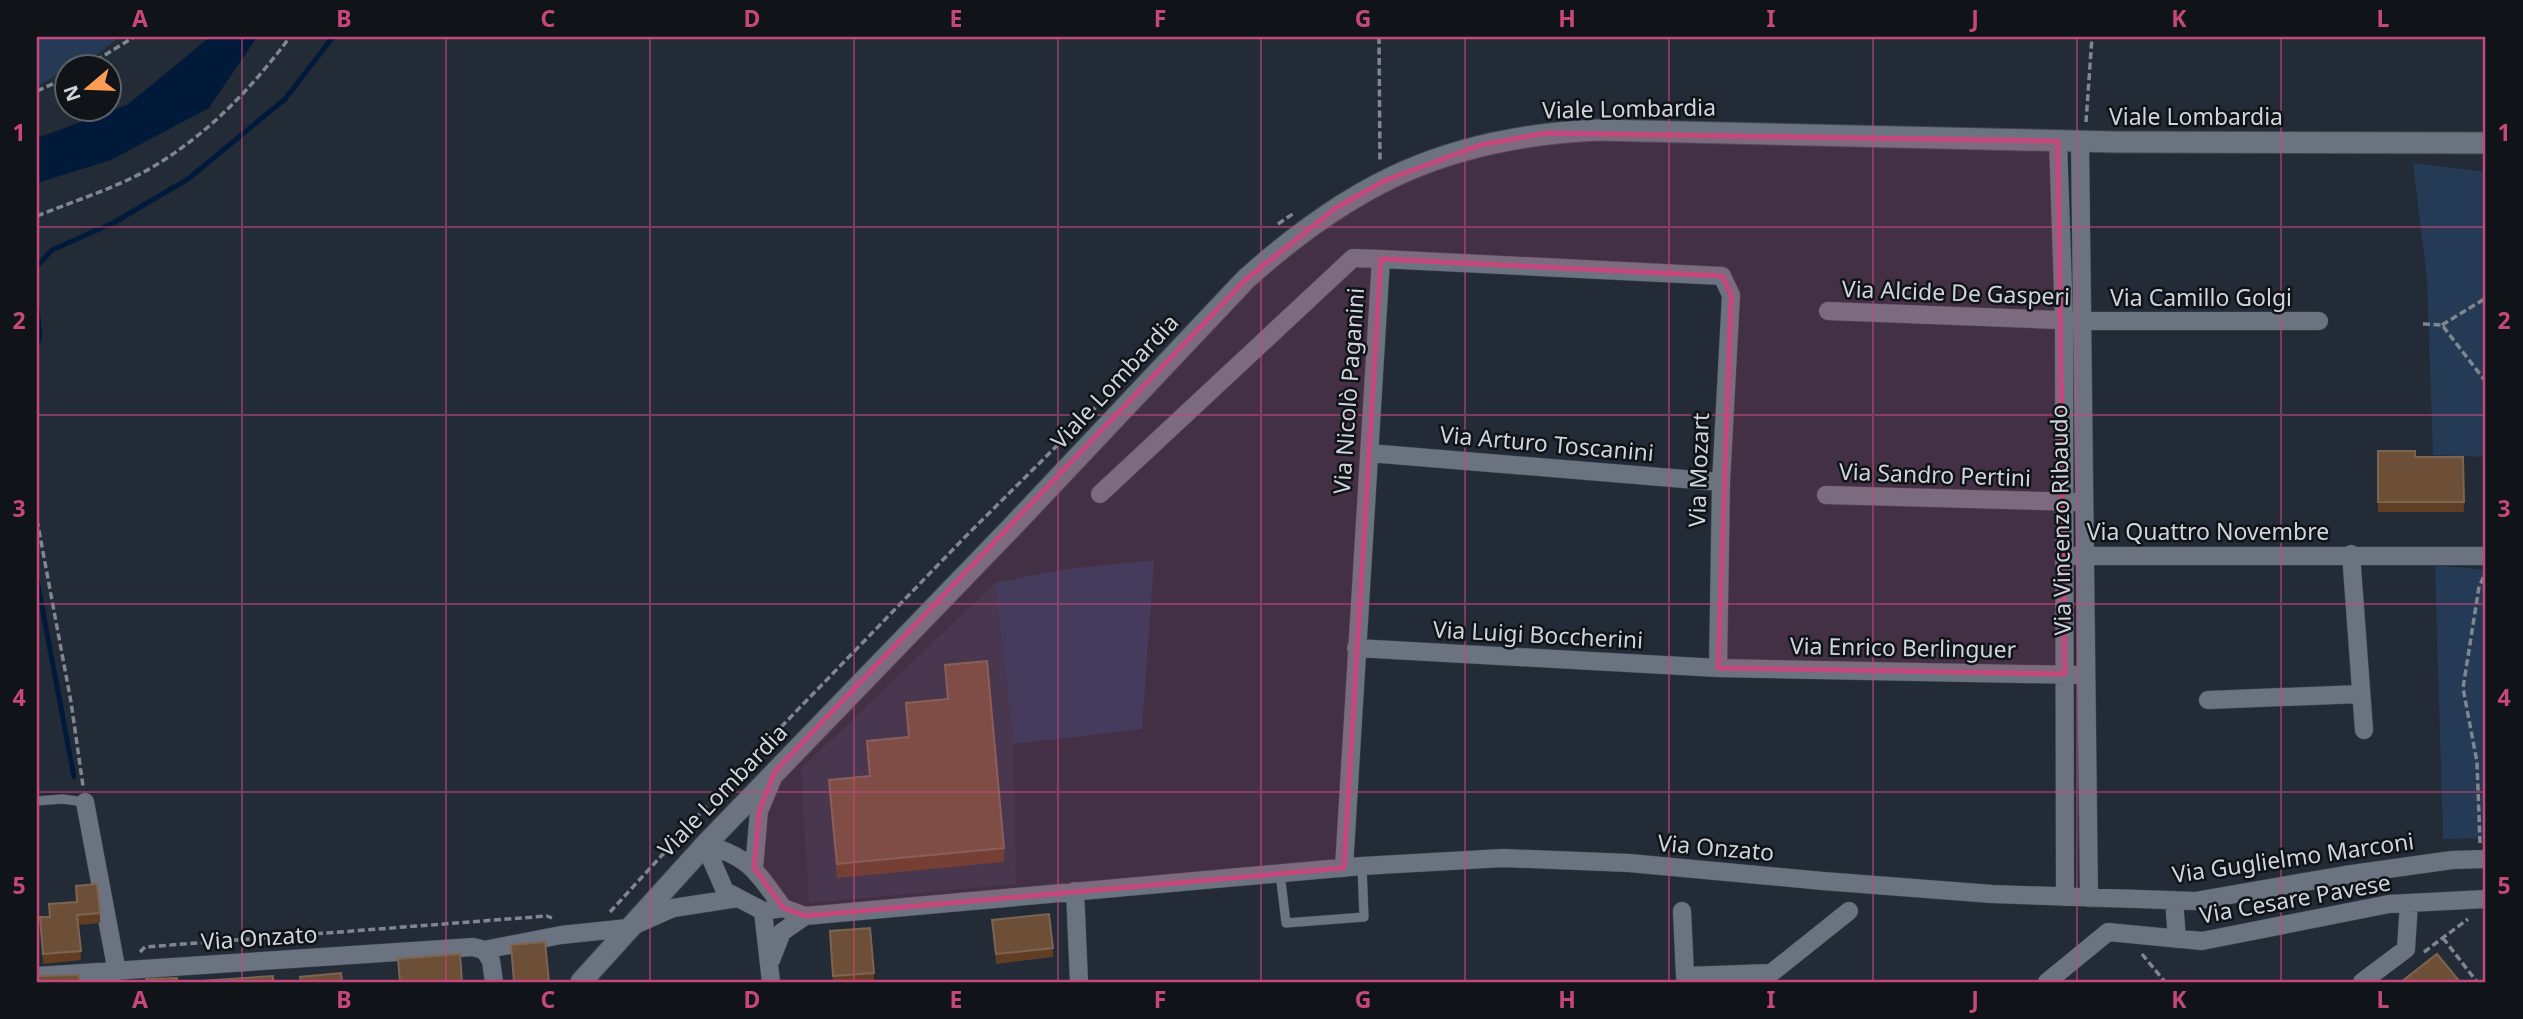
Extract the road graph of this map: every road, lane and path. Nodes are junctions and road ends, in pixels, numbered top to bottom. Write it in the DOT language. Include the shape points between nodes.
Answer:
graph roads {
  1 [pos="134,37"];
  2 [pos="290,37"];
  3 [pos="1379,37"];
  4 [pos="2092,37"];
  5 [pos="110,52"];
  6 [pos="2096,125"];
  7 [pos="2083,133"];
  8 [pos="2058,141"];
  9 [pos="2486,143"];
  10 [pos="1390,158"];
  11 [pos="1380,162"];
  12 [pos="1371,166"];
  13 [pos="1296,212"];
  14 [pos="37,216"];
  15 [pos="1275,227"];
  16 [pos="1381,259"];
  17 [pos="1722,276"];
  18 [pos="2486,298"];
  19 [pos="1828,311"];
  20 [pos="2073,320"];
  21 [pos="2319,321"];
  22 [pos="2423,324"];
  23 [pos="2442,325"];
  24 [pos="2486,382"];
  25 [pos="1104,399"];
  26 [pos="1369,453"];
  27 [pos="1721,482"];
  28 [pos="1100,494"];
  29 [pos="1826,495"];
  30 [pos="2066,502"];
  31 [pos="2085,502"];
  32 [pos="37,520"];
  33 [pos="2351,554"];
  34 [pos="2065,556"];
  35 [pos="2085,556"];
  36 [pos="2486,556"];
  37 [pos="2486,572"];
  38 [pos="1356,649"];
  39 [pos="1718,668"];
  40 [pos="2065,674"];
  41 [pos="2087,676"];
  42 [pos="2361,694"];
  43 [pos="2208,701"];
  44 [pos="2364,730"];
  45 [pos="775,771"];
  46 [pos="37,801"];
  47 [pos="85,802"];
  48 [pos="705,845"];
  49 [pos="2483,859"];
  50 [pos="1362,866"];
  51 [pos="1344,867"];
  52 [pos="754,868"];
  53 [pos="1280,873"];
  54 [pos="1075,891"];
  55 [pos="2065,897"];
  56 [pos="738,898"];
  57 [pos="2089,898"];
  58 [pos="2174,900"];
  59 [pos="2409,903"];
  60 [pos="2481,906"];
  61 [pos="783,908"];
  62 [pos="763,911"];
  63 [pos="1682,911"];
  64 [pos="1849,911"];
  65 [pos="606,916"];
  66 [pos="805,916"];
  67 [pos="559,922"];
  68 [pos="628,928"];
  69 [pos="2126,934"];
  70 [pos="2442,938"];
  71 [pos="2177,939"];
  72 [pos="2406,948"];
  73 [pos="484,950"];
  74 [pos="770,964"];
  75 [pos="139,970"];
  76 [pos="117,972"];
  77 [pos="37,976"];
  78 [pos="1765,978"];
  79 [pos="1686,979"];
  80 [pos="494,982"];
  81 [pos="581,982"];
  82 [pos="771,982"];
  83 [pos="1079,982"];
  84 [pos="2047,982"];
  85 [pos="2165,982"];
  86 [pos="2362,982"];
  87 [pos="2477,982"];
  1 -- 5 [label="path"];
  2 -- 14 [label="path" via="229,110 163,161"];
  3 -- 11 [label="path"];
  4 -- 7 [label="path"];
  6 -- 7 [label="path"];
  7 -- 8 [label="street, Viale Lombardia"];
  7 -- 9 [label="street, Viale Lombardia"];
  7 -- 20 [label="street, Via Vincenzo Ribaudo"];
  8 -- 20 [label="street, Via Vincenzo Ribaudo"];
  8 -- 45 [label="street, Viale Lombardia" via="1597,130 1546,133 1468,149 1386,180 1286,243 1246,279"];
  10 -- 11 [label="path"];
  11 -- 12 [label="path"];
  13 -- 15 [label="path"];
  16 -- 17 [label="street, Via Nicolò Paganini"];
  16 -- 26 [label="street, Via Nicolò Paganini"];
  16 -- 28 [label="street" via="1353,258"];
  17 -- 27 [label="street, Via Mozart" via="1731,295"];
  18 -- 23 [label="path"];
  19 -- 20 [label="street, Via Alcide De Gasperi"];
  20 -- 21 [label="street, Via Camillo Golgi"];
  20 -- 30 [label="street, Via Vincenzo Ribaudo"];
  20 -- 31 [label="street, Via Vincenzo Ribaudo"];
  22 -- 23 [label="path"];
  23 -- 24 [label="path"];
  25 -- 65 [label="path" via="750,759"];
  26 -- 27 [label="street, Via Arturo Toscanini"];
  26 -- 38 [label="street, Via Nicolò Paganini"];
  27 -- 39 [label="street, Via Mozart"];
  29 -- 30 [label="street, Via Sandro Pertini"];
  30 -- 31 [label="street, Via Sandro Pertini"];
  30 -- 34 [label="street, Via Vincenzo Ribaudo"];
  31 -- 35 [label="street, Via Vincenzo Ribaudo"];
  32 -- 47 [label="path"];
  33 -- 35 [label="street, Via Quattro Novembre"];
  33 -- 36 [label="street, Via Quattro Novembre"];
  33 -- 42 [label="street, Via Quattro Novembre"];
  34 -- 35 [label="street, Via Quattro Novembre"];
  34 -- 40 [label="street, Via Vincenzo Ribaudo"];
  35 -- 41 [label="street, Via Vincenzo Ribaudo"];
  37 -- 49 [label="path" via="2479,587 2463,688 2477,762"];
  38 -- 39 [label="street, Via Luigi Boccherini"];
  38 -- 51 [label="street, Via Nicolò Paganini"];
  39 -- 40 [label="street, Via Enrico Berlinguer"];
  40 -- 41 [label="street, Via Enrico Berlinguer"];
  40 -- 55 [label="street, Via Vincenzo Ribaudo"];
  41 -- 57 [label="street, Via Vincenzo Ribaudo"];
  42 -- 43 [label="street"];
  42 -- 44 [label="street, Via Quattro Novembre"];
  45 -- 48 [label="street, Viale Lombardia"];
  45 -- 52 [label="street" via="759,811"];
  46 -- 47 [label="lane"];
  47 -- 76 [label="street"];
  48 -- 52 [label="street" via="727,850"];
  48 -- 56 [label="street" via="725,891"];
  48 -- 68 [label="street, Viale Lombardia"];
  49 -- 58 [label="street, Via Guglielmo Marconi" via="2345,875 2195,901"];
  50 -- 51 [label="street, Via Onzato"];
  50 -- 53 [label="lane" via="1364,917 1286,923"];
  50 -- 55 [label="street, Via Onzato" via="1503,858 1629,863"];
  51 -- 53 [label="street, Via Onzato"];
  52 -- 61 [label="street"];
  53 -- 54 [label="street, Via Onzato"];
  54 -- 66 [label="street, Via Onzato"];
  54 -- 83 [label="street"];
  55 -- 57 [label="street, Via Guglielmo Marconi"];
  56 -- 62 [label="street"];
  56 -- 68 [label="street, Via Onzato" via="673,908"];
  57 -- 58 [label="street, Via Guglielmo Marconi"];
  58 -- 71 [label="street"];
  59 -- 60 [label="street, Via Cesare Pavese"];
  59 -- 71 [label="street, Via Cesare Pavese" via="2202,941"];
  59 -- 72 [label="street"];
  60 -- 70 [label="path"];
  61 -- 62 [label="street"];
  61 -- 66 [label="street"];
  62 -- 74 [label="street"];
  63 -- 79 [label="street"];
  64 -- 78 [label="street"];
  66 -- 74 [label="street" via="782,932"];
  67 -- 75 [label="path" via="547,916 145,947 139,954"];
  68 -- 73 [label="street, Via Onzato"];
  68 -- 81 [label="street, Viale Lombardia"];
  69 -- 71 [label="street, Via Cesare Pavese"];
  69 -- 84 [label="street, Via Cesare Pavese" via="2108,932"];
  69 -- 85 [label="path"];
  70 -- 72 [label="path" via="2422,954"];
  70 -- 87 [label="path"];
  72 -- 86 [label="street"];
  73 -- 75 [label="street, Via Onzato" via="473,947"];
  73 -- 80 [label="street"];
  74 -- 82 [label="street"];
  75 -- 76 [label="street, Via Onzato"];
  76 -- 77 [label="street, Via Onzato"];
  78 -- 79 [label="street"];
}
